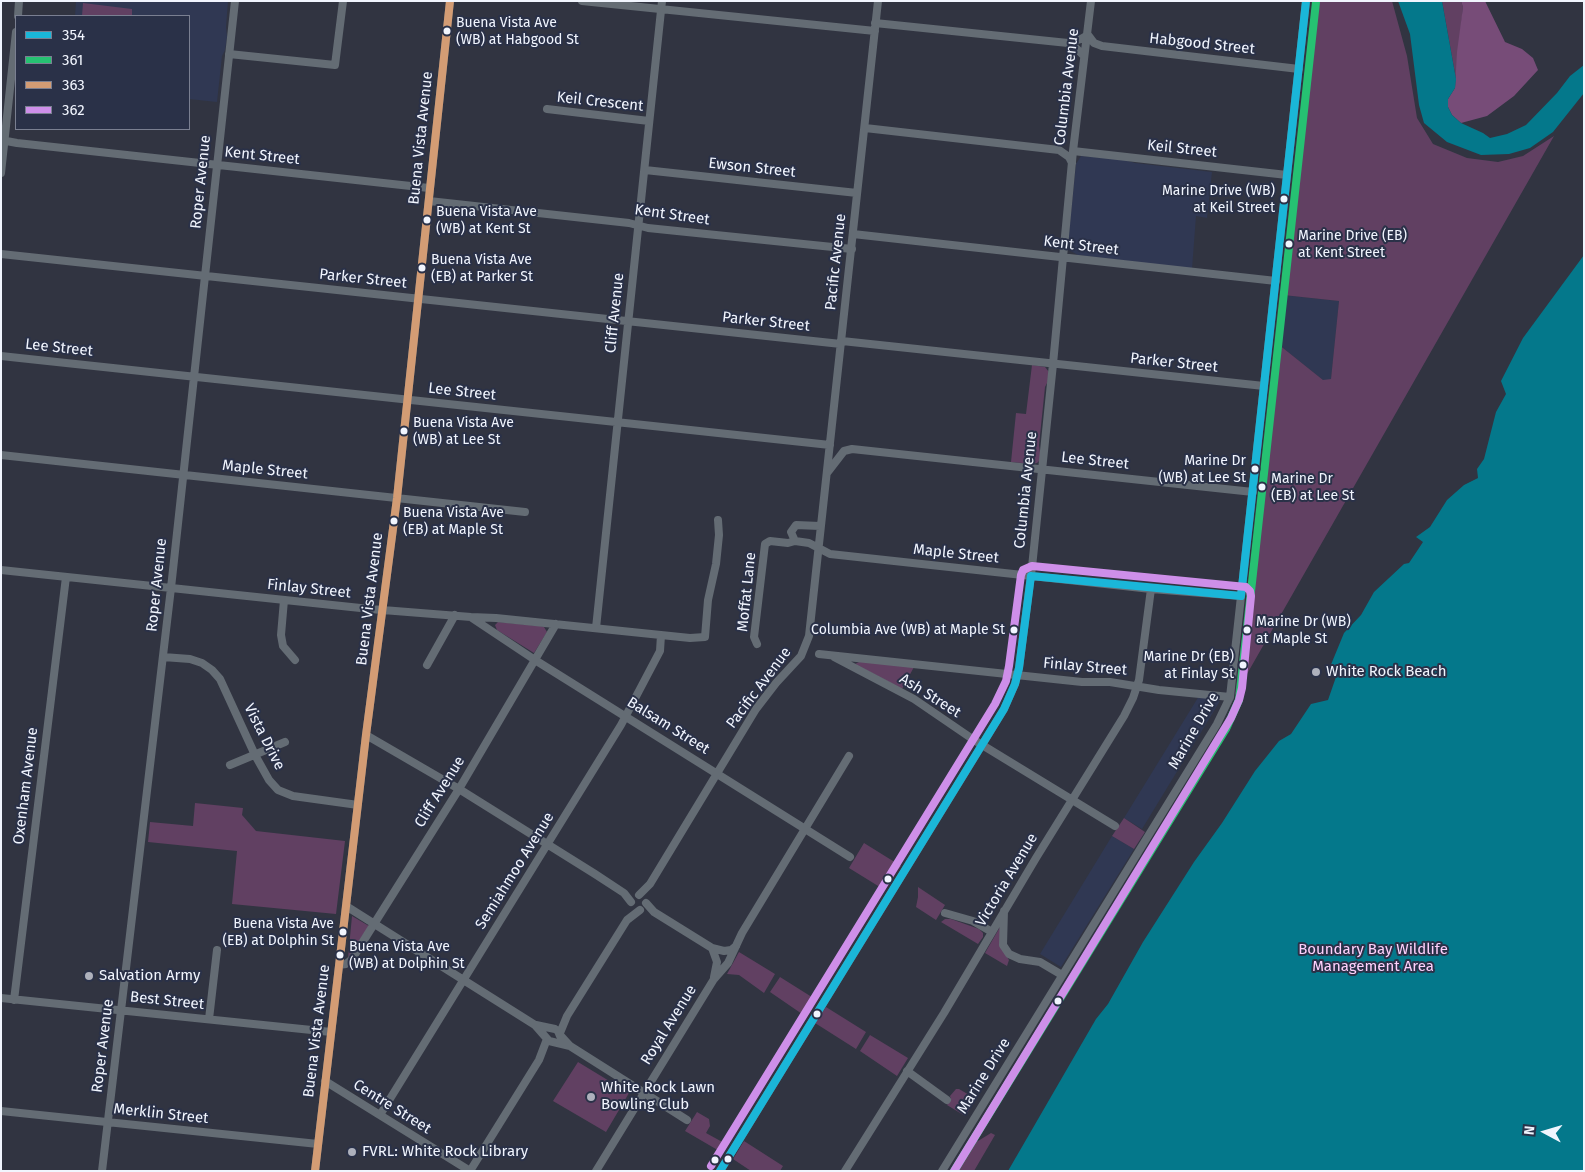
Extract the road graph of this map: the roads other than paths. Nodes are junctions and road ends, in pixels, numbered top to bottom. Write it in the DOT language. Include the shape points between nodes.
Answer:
graph roads {
  1 [pos="20,1"];
  2 [pos="235,1"];
  3 [pos="342,1"];
  4 [pos="450,1"];
  5 [pos="582,1"];
  6 [pos="662,1"];
  7 [pos="878,1"];
  8 [pos="1091,1"];
  9 [pos="1306,1"];
  10 [pos="661,10"];
  11 [pos="18,15"];
  12 [pos="876,23"];
  13 [pos="874,32"];
  14 [pos="1088,35"];
  15 [pos="15,40"];
  16 [pos="1068,43"];
  17 [pos="1102,46"];
  18 [pos="229,54"];
  19 [pos="1084,56"];
  20 [pos="1299,69"];
  21 [pos="547,110"];
  22 [pos="649,121"];
  23 [pos="865,128"];
  24 [pos="1075,140"];
  25 [pos="3,141"];
  26 [pos="1059,150"];
  27 [pos="1073,151"];
  28 [pos="1072,163"];
  29 [pos="217,165"];
  30 [pos="644,170"];
  31 [pos="1,173"];
  32 [pos="1287,175"];
  33 [pos="430,188"];
  34 [pos="857,193"];
  35 [pos="428,200"];
  36 [pos="638,225"];
  37 [pos="853,234"];
  38 [pos="852,249"];
  39 [pos="1,254"];
  40 [pos="1062,257"];
  41 [pos="205,276"];
  42 [pos="1276,281"];
  43 [pos="418,299"];
  44 [pos="628,321"];
  45 [pos="842,342"];
  46 [pos="1,356"];
  47 [pos="1053,364"];
  48 [pos="194,377"];
  49 [pos="1264,386"];
  50 [pos="407,400"];
  51 [pos="617,422"];
  52 [pos="830,446"];
  53 [pos="1,455"];
  54 [pos="1042,469"];
  55 [pos="827,473"];
  56 [pos="184,475"];
  57 [pos="1253,492"];
  58 [pos="397,498"];
  59 [pos="525,512"];
  60 [pos="718,520"];
  61 [pos="820,526"];
  62 [pos="795,541"];
  63 [pos="818,547"];
  64 [pos="1,570"];
  65 [pos="66,576"];
  66 [pos="1030,576"];
  67 [pos="171,588"];
  68 [pos="1152,588"];
  69 [pos="1241,596"];
  70 [pos="284,600"];
  71 [pos="382,610"];
  72 [pos="455,615"];
  73 [pos="471,617"];
  74 [pos="556,624"];
  75 [pos="596,628"];
  76 [pos="661,635"];
  77 [pos="757,644"];
  78 [pos="819,654"];
  79 [pos="831,656"];
  80 [pos="163,657"];
  81 [pos="295,660"];
  82 [pos="535,660"];
  83 [pos="427,666"];
  84 [pos="1018,675"];
  85 [pos="1138,686"];
  86 [pos="1230,697"];
  87 [pos="625,716"];
  88 [pos="366,735"];
  89 [pos="285,742"];
  90 [pos="982,745"];
  91 [pos="255,755"];
  92 [pos="849,756"];
  93 [pos="230,765"];
  94 [pos="717,772"];
  95 [pos="459,789"];
  96 [pos="1073,800"];
  97 [pos="358,805"];
  98 [pos="1115,826"];
  99 [pos="804,828"];
  100 [pos="548,845"];
  101 [pos="850,857"];
  102 [pos="650,884"];
  103 [pos="624,893"];
  104 [pos="638,895"];
  105 [pos="631,904"];
  106 [pos="346,906"];
  107 [pos="644,906"];
  108 [pos="1004,911"];
  109 [pos="945,913"];
  110 [pos="627,920"];
  111 [pos="374,923"];
  112 [pos="992,932"];
  113 [pos="736,946"];
  114 [pos="712,948"];
  115 [pos="217,950"];
  116 [pos="339,965"];
  117 [pos="1062,975"];
  118 [pos="714,979"];
  119 [pos="464,980"];
  120 [pos="1,998"];
  121 [pos="14,1000"];
  122 [pos="121,1011"];
  123 [pos="209,1019"];
  124 [pos="331,1032"];
  125 [pos="554,1036"];
  126 [pos="907,1071"];
  127 [pos="325,1081"];
  128 [pos="644,1092"];
  129 [pos="947,1100"];
  130 [pos="1,1111"];
  131 [pos="380,1116"];
  132 [pos="687,1120"];
  133 [pos="108,1122"];
  134 [pos="318,1144"];
  135 [pos="102,1171"];
  136 [pos="315,1171"];
  137 [pos="470,1171"];
  138 [pos="596,1171"];
  139 [pos="720,1171"];
  140 [pos="845,1171"];
  141 [pos="942,1171"];
  1 -- 11 [label="street"];
  2 -- 18 [label="street, Roper Avenue"];
  3 -- 18 [label="street" via="335,65"];
  4 -- 33 [label="street, Buena Vista Avenue"];
  5 -- 10 [label="street"];
  6 -- 10 [label="street, Cliff Avenue"];
  7 -- 12 [label="street, Pacific Avenue"];
  8 -- 14 [label="street, Columbia Avenue"];
  9 -- 20 [label="street, Marine Drive"];
  10 -- 13 [label="street"];
  10 -- 22 [label="street, Cliff Avenue"];
  12 -- 13 [label="street, Pacific Avenue"];
  12 -- 16 [label="street"];
  13 -- 23 [label="street, Pacific Avenue"];
  14 -- 16 [label="street"];
  14 -- 17 [label="street" via="1094,43"];
  14 -- 19 [label="street, Columbia Avenue"];
  15 -- 25 [label="street"];
  16 -- 19 [label="street"];
  17 -- 19 [label="street"];
  17 -- 20 [label="street, Habgood Street"];
  18 -- 29 [label="street, Roper Avenue"];
  19 -- 24 [label="street, Columbia Avenue"];
  20 -- 32 [label="street, Marine Drive"];
  21 -- 22 [label="street, Keil Crescent"];
  22 -- 30 [label="street, Cliff Avenue"];
  23 -- 26 [label="street"];
  23 -- 34 [label="street, Pacific Avenue"];
  24 -- 26 [label="street"];
  24 -- 27 [label="street, Columbia Avenue"];
  25 -- 29 [label="street, Kent Street"];
  25 -- 31 [label="street"];
  26 -- 28 [label="street"];
  27 -- 28 [label="street, Columbia Avenue"];
  27 -- 32 [label="street, Keil Street"];
  28 -- 40 [label="street, Columbia Avenue"];
  29 -- 33 [label="street, Kent Street"];
  29 -- 41 [label="street, Roper Avenue"];
  30 -- 34 [label="street, Ewson Street"];
  30 -- 36 [label="street, Cliff Avenue"];
  32 -- 42 [label="street, Marine Drive"];
  33 -- 35 [label="street, Buena Vista Avenue"];
  34 -- 37 [label="street, Pacific Avenue"];
  35 -- 36 [label="street, Kent Street"];
  35 -- 43 [label="street, Buena Vista Avenue"];
  36 -- 38 [label="street, Kent Street"];
  36 -- 44 [label="street, Cliff Avenue"];
  37 -- 38 [label="street, Pacific Avenue"];
  37 -- 40 [label="street, Kent Street"];
  38 -- 45 [label="street, Pacific Avenue"];
  39 -- 41 [label="street, Parker Street"];
  40 -- 42 [label="street, Kent Street"];
  40 -- 47 [label="street, Columbia Avenue"];
  41 -- 43 [label="street, Parker Street"];
  41 -- 48 [label="street, Roper Avenue"];
  42 -- 49 [label="street, Marine Drive"];
  43 -- 44 [label="street, Parker Street"];
  43 -- 50 [label="street, Buena Vista Avenue"];
  44 -- 45 [label="street, Parker Street"];
  44 -- 51 [label="street, Cliff Avenue"];
  45 -- 47 [label="street, Parker Street"];
  45 -- 52 [label="street, Pacific Avenue"];
  46 -- 48 [label="street, Lee Street"];
  47 -- 49 [label="street, Parker Street"];
  47 -- 54 [label="street, Columbia Avenue"];
  48 -- 50 [label="street, Lee Street"];
  48 -- 56 [label="street, Roper Avenue"];
  49 -- 57 [label="street, Marine Drive"];
  50 -- 51 [label="street, Lee Street"];
  50 -- 58 [label="street, Buena Vista Avenue"];
  51 -- 52 [label="street, Lee Street"];
  51 -- 75 [label="street, Cliff Avenue"];
  52 -- 55 [label="street, Pacific Avenue"];
  53 -- 56 [label="street, Maple Street"];
  54 -- 55 [label="street, Lee Street" via="852,449 844,451"];
  54 -- 57 [label="street, Lee Street"];
  54 -- 66 [label="street, Columbia Avenue"];
  55 -- 61 [label="street, Pacific Avenue"];
  56 -- 58 [label="street, Maple Street"];
  56 -- 67 [label="street, Roper Avenue"];
  57 -- 69 [label="street, Marine Drive"];
  58 -- 59 [label="street, Maple Street"];
  58 -- 71 [label="street, Buena Vista Avenue"];
  60 -- 76 [label="street, Finlay Street" via="716,564 704,637"];
  61 -- 62 [label="street" via="796,525 791,532"];
  61 -- 63 [label="street, Pacific Avenue"];
  62 -- 63 [label="street"];
  62 -- 77 [label="street, Moffat Lane" via="765,544 754,637"];
  63 -- 66 [label="street, Maple Street" via="830,554"];
  63 -- 94 [label="street, Pacific Avenue" via="805,649 756,709"];
  64 -- 65 [label="street, Finlay Street"];
  65 -- 67 [label="street, Finlay Street"];
  65 -- 121 [label="street, Oxenham Avenue"];
  66 -- 68 [label="street, Maple Street"];
  66 -- 84 [label="street, Columbia Avenue"];
  67 -- 70 [label="street, Finlay Street"];
  67 -- 80 [label="street, Roper Avenue"];
  68 -- 69 [label="street, Maple Street"];
  68 -- 85 [label="street, Victoria Avenue"];
  69 -- 86 [label="street, Marine Drive"];
  70 -- 71 [label="street, Finlay Street"];
  70 -- 81 [label="street" via="283,646"];
  71 -- 72 [label="street, Finlay Street"];
  71 -- 88 [label="street, Buena Vista Avenue"];
  72 -- 73 [label="street, Finlay Street"];
  72 -- 83 [label="street"];
  73 -- 74 [label="street, Finlay Street"];
  73 -- 82 [label="street, Balsam Street"];
  74 -- 75 [label="street, Finlay Street"];
  74 -- 82 [label="street, Cliff Avenue"];
  75 -- 76 [label="street, Finlay Street"];
  76 -- 87 [label="street, Semiahmoo Avenue" via="660,651"];
  78 -- 79 [label="street, Finlay Street"];
  79 -- 84 [label="street, Finlay Street"];
  79 -- 90 [label="street, Ash Street" via="914,699"];
  80 -- 91 [label="street, Vista Drive" via="190,659 212,670 220,679"];
  80 -- 122 [label="street, Roper Avenue"];
  82 -- 87 [label="street, Balsam Street"];
  82 -- 95 [label="street, Cliff Avenue"];
  84 -- 85 [label="street, Finlay Street"];
  84 -- 90 [label="street, Columbia Avenue" via="1004,709"];
  85 -- 86 [label="street, Finlay Street"];
  85 -- 96 [label="street, Victoria Avenue" via="1119,726"];
  86 -- 117 [label="street, Marine Drive" via="1217,724"];
  87 -- 94 [label="street, Balsam Street"];
  87 -- 100 [label="street, Semiahmoo Avenue"];
  88 -- 95 [label="street"];
  88 -- 97 [label="street, Buena Vista Avenue"];
  89 -- 91 [label="street"];
  90 -- 96 [label="street, Ash Street"];
  90 -- 139 [label="street, Columbia Avenue"];
  91 -- 93 [label="street"];
  91 -- 97 [label="street, Vista Drive" via="278,790 293,796"];
  92 -- 99 [label="street, Royal Avenue"];
  94 -- 99 [label="street, Balsam Street"];
  94 -- 102 [label="street, Pacific Avenue"];
  95 -- 100 [label="street"];
  95 -- 111 [label="street, Cliff Avenue"];
  96 -- 98 [label="street, Ash Street"];
  96 -- 108 [label="street, Victoria Avenue"];
  97 -- 106 [label="street, Buena Vista Avenue"];
  99 -- 101 [label="street, Balsam Street"];
  99 -- 113 [label="street, Royal Avenue"];
  100 -- 103 [label="street"];
  100 -- 119 [label="street, Semiahmoo Avenue"];
  102 -- 104 [label="street, Pacific Avenue"];
  102 -- 107 [label="street, Pacific Avenue"];
  103 -- 104 [label="street"];
  103 -- 105 [label="street"];
  104 -- 105 [label="street"];
  104 -- 107 [label="street" via="644,897"];
  105 -- 107 [label="street" via="634,909"];
  105 -- 110 [label="street"];
  106 -- 111 [label="street"];
  106 -- 116 [label="street, Buena Vista Avenue"];
  107 -- 110 [label="street"];
  107 -- 114 [label="street"];
  108 -- 112 [label="street, Victoria Avenue"];
  108 -- 117 [label="street" via="1003,945 1009,954 1040,962"];
  109 -- 112 [label="street"];
  110 -- 125 [label="street"];
  111 -- 116 [label="street, Cliff Avenue" via="352,959"];
  111 -- 119 [label="street"];
  112 -- 126 [label="street, Victoria Avenue"];
  113 -- 114 [label="street" via="724,951"];
  113 -- 118 [label="street, Royal Avenue" via="728,963"];
  114 -- 118 [label="street" via="717,962"];
  115 -- 123 [label="street"];
  116 -- 124 [label="street, Buena Vista Avenue"];
  117 -- 141 [label="street, Marine Drive"];
  118 -- 128 [label="street, Royal Avenue"];
  119 -- 125 [label="street"];
  119 -- 131 [label="street, Semiahmoo Avenue"];
  120 -- 121 [label="street, Best Street"];
  121 -- 122 [label="street, Best Street"];
  122 -- 123 [label="street, Best Street"];
  122 -- 133 [label="street, Roper Avenue"];
  123 -- 124 [label="street, Best Street"];
  124 -- 127 [label="street, Buena Vista Avenue"];
  125 -- 128 [label="street"];
  125 -- 137 [label="street"];
  126 -- 129 [label="street"];
  126 -- 140 [label="street, Victoria Avenue"];
  127 -- 131 [label="street, Centre Street"];
  127 -- 134 [label="street, Buena Vista Avenue"];
  128 -- 132 [label="street"];
  128 -- 138 [label="street, Royal Avenue"];
  130 -- 133 [label="street, Merklin Street"];
  131 -- 137 [label="street, Centre Street"];
  133 -- 134 [label="street, Merklin Street"];
  133 -- 135 [label="street, Roper Avenue"];
  134 -- 136 [label="street, Buena Vista Avenue"];
}
